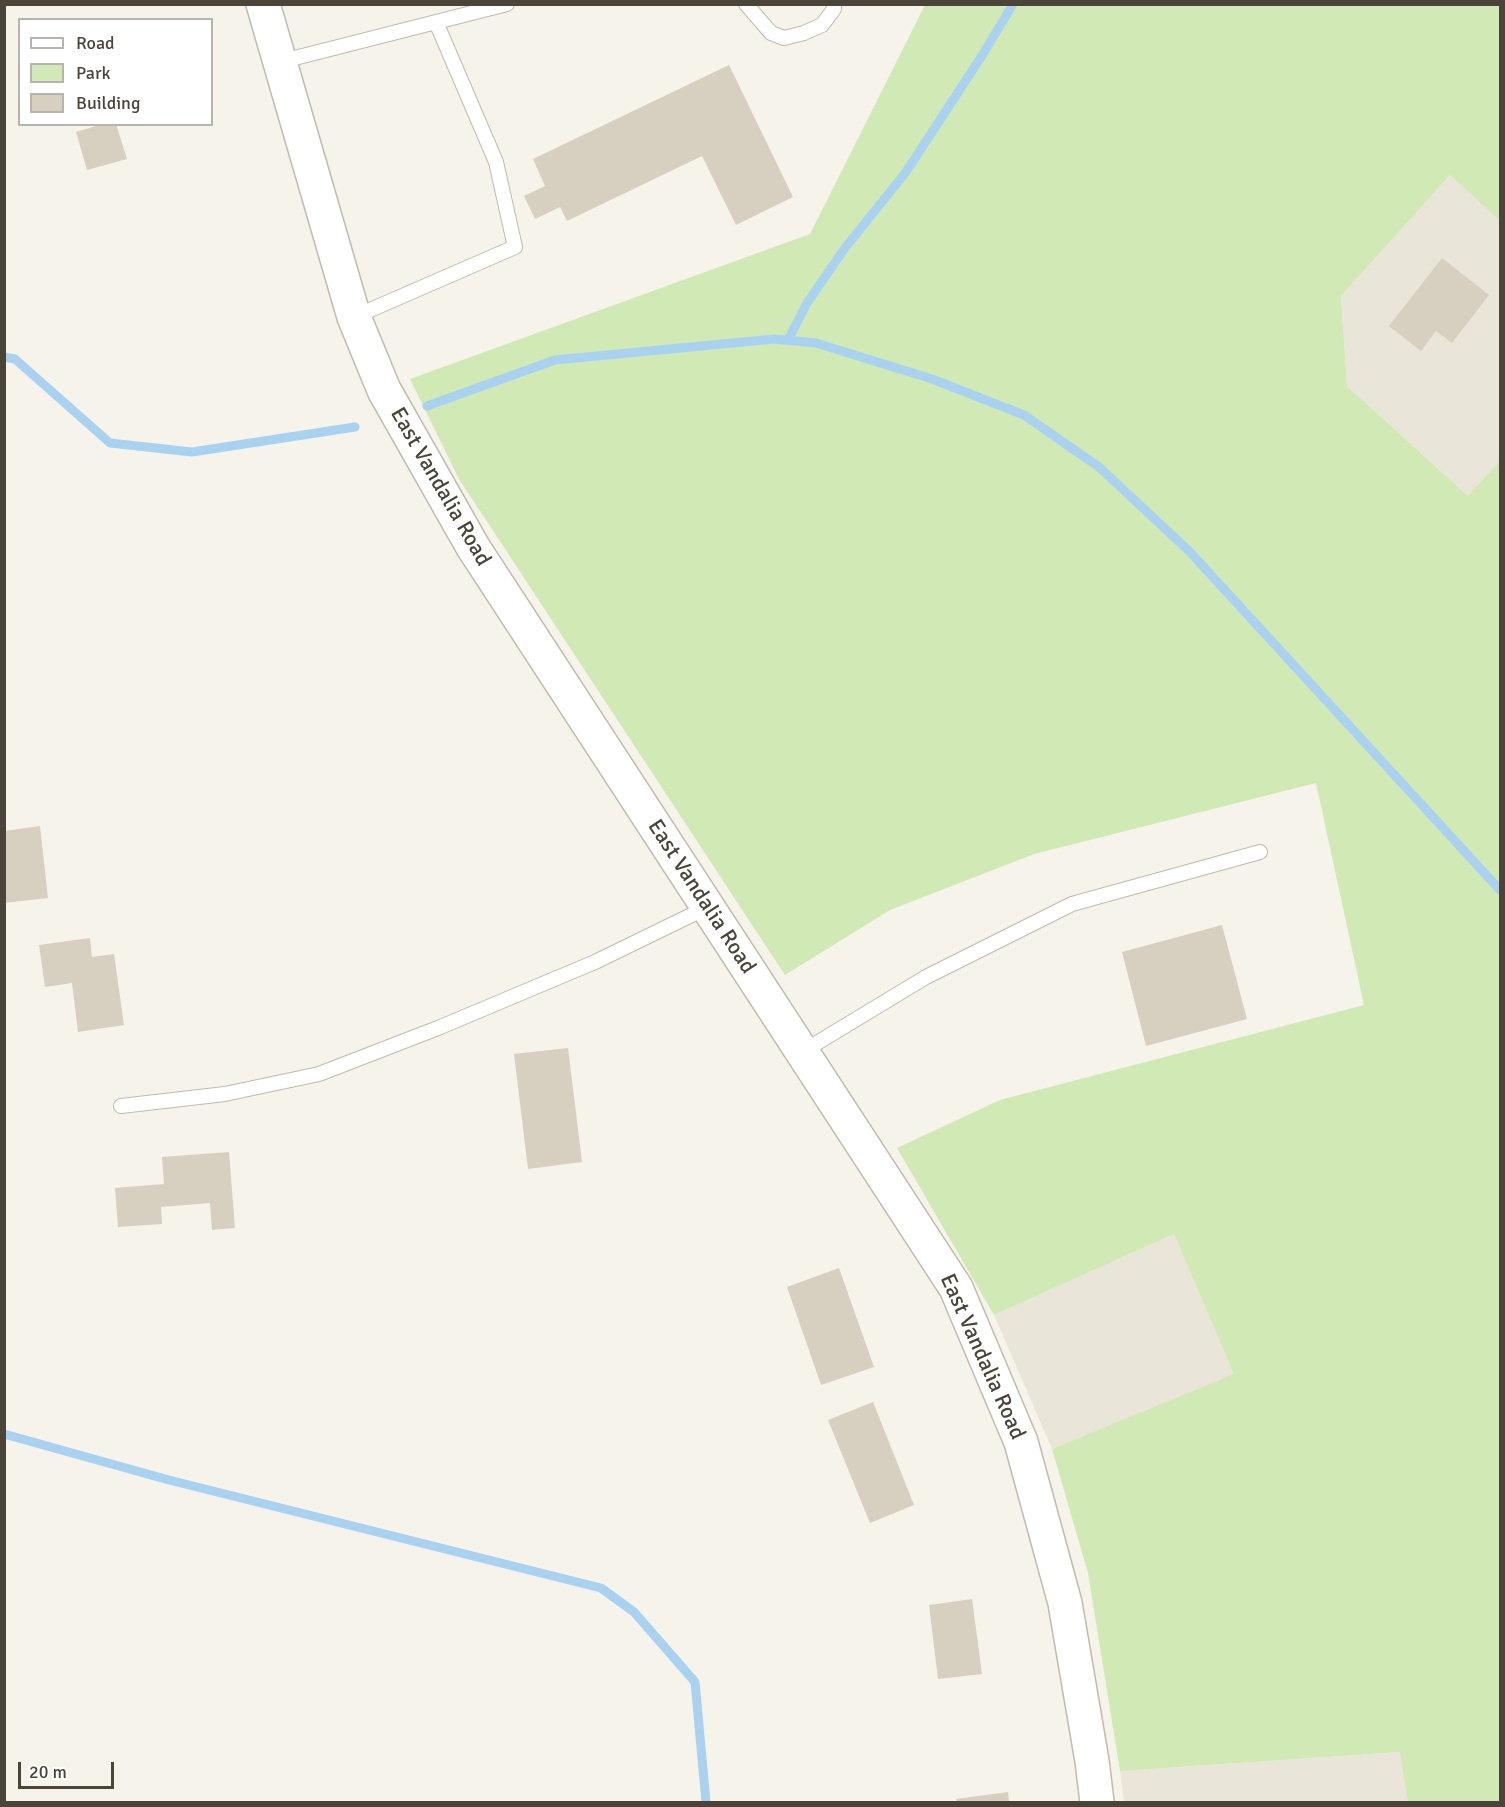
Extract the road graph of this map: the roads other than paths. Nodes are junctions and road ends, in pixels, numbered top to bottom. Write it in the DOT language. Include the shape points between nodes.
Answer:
graph roads {
  1 [pos="263,4"];
  2 [pos="507,4"];
  3 [pos="746,4"];
  4 [pos="834,4"];
  5 [pos="436,22"];
  6 [pos="279,62"];
  7 [pos="354,316"];
  8 [pos="1260,852"];
  9 [pos="708,907"];
  10 [pos="802,1052"];
  11 [pos="121,1106"];
  12 [pos="1097,1803"];
  1 -- 6 [label="street, East Vandalia Road"];
  2 -- 5 [label="lane"];
  3 -- 4 [label="lane" via="771,33 784,38 822,26"];
  5 -- 6 [label="lane"];
  5 -- 7 [label="lane" via="496,162 515,248"];
  6 -- 7 [label="street, East Vandalia Road"];
  7 -- 9 [label="street, East Vandalia Road" via="384,390 473,547"];
  8 -- 10 [label="lane" via="1072,904 926,977"];
  9 -- 10 [label="street, East Vandalia Road"];
  9 -- 11 [label="lane" via="596,963 319,1074 225,1094"];
  10 -- 12 [label="street, East Vandalia Road" via="956,1288 1021,1442 1065,1603"];
}
